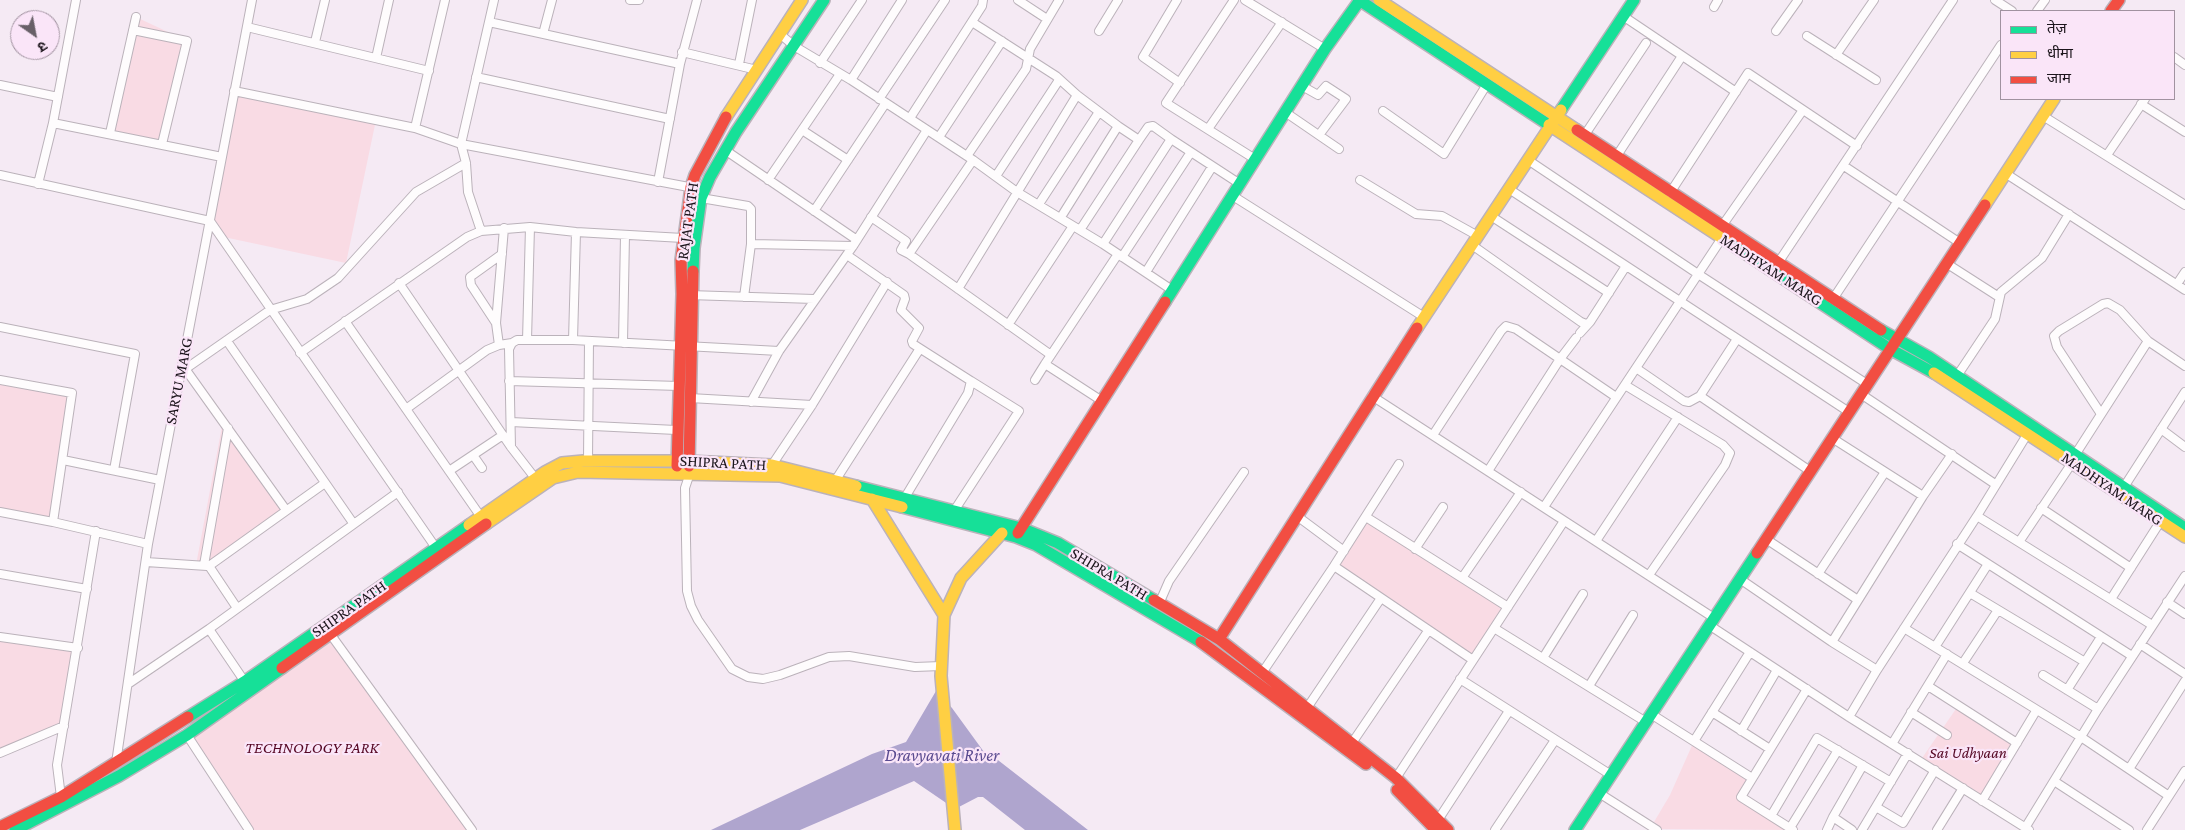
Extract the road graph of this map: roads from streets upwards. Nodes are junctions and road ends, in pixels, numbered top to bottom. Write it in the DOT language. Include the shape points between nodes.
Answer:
graph roads {
  1 [pos="76,0"];
  2 [pos="252,0"];
  3 [pos="325,0"];
  4 [pos="389,0"];
  5 [pos="445,0"];
  6 [pos="494,0"];
  7 [pos="552,0"];
  8 [pos="630,0"];
  9 [pos="639,0"];
  10 [pos="697,0"];
  11 [pos="752,0"];
  12 [pos="802,0"];
  13 [pos="824,0"];
  14 [pos="862,0"];
  15 [pos="902,0"];
  16 [pos="945,0"];
  17 [pos="983,0"];
  18 [pos="1018,0"];
  19 [pos="1059,0"];
  20 [pos="1118,0"];
  21 [pos="1177,0"];
  22 [pos="1234,0"];
  23 [pos="1245,0"];
  24 [pos="1360,0"];
  25 [pos="1379,0"];
  26 [pos="1634,0"];
  27 [pos="1798,0"];
  28 [pos="1874,0"];
  29 [pos="1953,0"];
  30 [pos="1995,0"];
  31 [pos="2010,10"];
  32 [pos="1623,16"];
  33 [pos="136,17"];
  34 [pos="1047,19"];
  35 [pos="489,22"];
  36 [pos="972,22"];
  37 [pos="1282,22"];
  38 [pos="247,27"];
  39 [pos="133,30"];
  40 [pos="1099,31"];
  41 [pos="1776,31"];
  42 [pos="543,34"];
  43 [pos="780,34"];
  44 [pos="1808,36"];
  45 [pos="1002,41"];
  46 [pos="315,42"];
  47 [pos="1646,42"];
  48 [pos="794,46"];
  49 [pos="2000,47"];
  50 [pos="1325,49"];
  51 [pos="682,52"];
  52 [pos="1836,55"];
  53 [pos="1682,56"];
  54 [pos="376,58"];
  55 [pos="1029,58"];
  56 [pos="820,63"];
  57 [pos="680,64"];
  58 [pos="739,64"];
  59 [pos="757,70"];
  60 [pos="429,71"];
  61 [pos="840,74"];
  62 [pos="476,78"];
  63 [pos="851,80"];
  64 [pos="1059,80"];
  65 [pos="1876,80"];
  66 [pos="1180,83"];
  67 [pos="1487,84"];
  68 [pos="0,85"];
  69 [pos="1302,86"];
  70 [pos="234,92"];
  71 [pos="1736,92"];
  72 [pos="0,94"];
  73 [pos="1078,95"];
  74 [pos="41,97"];
  75 [pos="58,97"];
  76 [pos="2053,100"];
  77 [pos="2143,101"];
  78 [pos="882,102"];
  79 [pos="1803,110"];
  80 [pos="1383,111"];
  81 [pos="1099,112"];
  82 [pos="1285,112"];
  83 [pos="2043,116"];
  84 [pos="910,118"];
  85 [pos="670,119"];
  86 [pos="1554,122"];
  87 [pos="53,123"];
  88 [pos="1118,126"];
  89 [pos="416,128"];
  90 [pos="802,130"];
  91 [pos="926,130"];
  92 [pos="1208,130"];
  93 [pos="2185,132"];
  94 [pos="110,133"];
  95 [pos="1319,135"];
  96 [pos="1584,136"];
  97 [pos="939,137"];
  98 [pos="1171,139"];
  99 [pos="1139,140"];
  100 [pos="162,144"];
  101 [pos="461,144"];
  102 [pos="1857,146"];
  103 [pos="1339,149"];
  104 [pos="725,150"];
  105 [pos="1191,152"];
  106 [pos="2107,155"];
  107 [pos="222,157"];
  108 [pos="1616,157"];
  109 [pos="970,158"];
  110 [pos="1255,159"];
  111 [pos="848,160"];
  112 [pos="1528,160"];
  113 [pos="466,163"];
  114 [pos="1212,166"];
  115 [pos="1844,166"];
  116 [pos="2006,173"];
  117 [pos="0,175"];
  118 [pos="996,176"];
  119 [pos="768,180"];
  120 [pos="1360,180"];
  121 [pos="658,182"];
  122 [pos="38,184"];
  123 [pos="1240,184"];
  124 [pos="691,187"];
  125 [pos="1509,189"];
  126 [pos="1017,192"];
  127 [pos="1670,192"];
  128 [pos="702,195"];
  129 [pos="1233,196"];
  130 [pos="1899,202"];
  131 [pos="1039,204"];
  132 [pos="2185,205"];
  133 [pos="814,211"];
  134 [pos="2069,214"];
  135 [pos="1491,216"];
  136 [pos="871,217"];
  137 [pos="1061,218"];
  138 [pos="210,222"];
  139 [pos="530,227"];
  140 [pos="504,228"];
  141 [pos="1077,228"];
  142 [pos="481,231"];
  143 [pos="576,232"];
  144 [pos="1722,232"];
  145 [pos="625,235"];
  146 [pos="683,238"];
  147 [pos="1475,241"];
  148 [pos="855,243"];
  149 [pos="1960,243"];
  150 [pos="750,244"];
  151 [pos="1103,244"];
  152 [pos="502,254"];
  153 [pos="847,254"];
  154 [pos="909,254"];
  155 [pos="1120,255"];
  156 [pos="1778,263"];
  157 [pos="1946,264"];
  158 [pos="1626,266"];
  159 [pos="1146,272"];
  160 [pos="2185,272"];
  161 [pos="1698,274"];
  162 [pos="887,282"];
  163 [pos="399,283"];
  164 [pos="2177,284"];
  165 [pos="958,289"];
  166 [pos="1172,290"];
  167 [pos="2185,290"];
  168 [pos="1609,292"];
  169 [pos="688,295"];
  170 [pos="744,297"];
  171 [pos="1999,297"];
  172 [pos="814,299"];
  173 [pos="1833,299"];
  174 [pos="1680,301"];
  175 [pos="270,310"];
  176 [pos="1424,317"];
  177 [pos="345,321"];
  178 [pos="1590,322"];
  179 [pos="496,323"];
  180 [pos="1008,325"];
  181 [pos="0,327"];
  182 [pos="1737,339"];
  183 [pos="527,340"];
  184 [pos="573,340"];
  185 [pos="227,341"];
  186 [pos="590,341"];
  187 [pos="2148,341"];
  188 [pos="512,343"];
  189 [pos="623,343"];
  190 [pos="1893,344"];
  191 [pos="499,345"];
  192 [pos="680,347"];
  193 [pos="693,348"];
  194 [pos="919,350"];
  195 [pos="779,351"];
  196 [pos="300,353"];
  197 [pos="1051,355"];
  198 [pos="1560,359"];
  199 [pos="1045,364"];
  200 [pos="2185,366"];
  201 [pos="1636,368"];
  202 [pos="459,370"];
  203 [pos="183,371"];
  204 [pos="1957,376"];
  205 [pos="0,380"];
  206 [pos="1034,380"];
  207 [pos="509,381"];
  208 [pos="971,381"];
  209 [pos="589,383"];
  210 [pos="1867,384"];
  211 [pos="1625,385"];
  212 [pos="679,386"];
  213 [pos="2185,392"];
  214 [pos="1861,394"];
  215 [pos="1372,396"];
  216 [pos="1700,396"];
  217 [pos="1616,397"];
  218 [pos="690,398"];
  219 [pos="1102,401"];
  220 [pos="751,402"];
  221 [pos="812,405"];
  222 [pos="406,409"];
  223 [pos="1849,412"];
  224 [pos="2101,414"];
  225 [pos="1678,417"];
  226 [pos="511,422"];
  227 [pos="589,427"];
  228 [pos="228,428"];
  229 [pos="2161,429"];
  230 [pos="676,430"];
  231 [pos="2028,433"];
  232 [pos="503,434"];
  233 [pos="1433,436"];
  234 [pos="1832,438"];
  235 [pos="511,447"];
  236 [pos="2185,447"];
  237 [pos="1952,454"];
  238 [pos="473,455"];
  239 [pos="2073,459"];
  240 [pos="63,460"];
  241 [pos="588,461"];
  242 [pos="676,461"];
  243 [pos="688,461"];
  244 [pos="1400,464"];
  245 [pos="772,465"];
  246 [pos="482,468"];
  247 [pos="114,470"];
  248 [pos="1488,471"];
  249 [pos="1810,471"];
  250 [pos="449,472"];
  251 [pos="1244,472"];
  252 [pos="1884,472"];
  253 [pos="678,473"];
  254 [pos="690,473"];
  255 [pos="535,478"];
  256 [pos="160,480"];
  257 [pos="835,482"];
  258 [pos="326,483"];
  259 [pos="1995,484"];
  260 [pos="2124,487"];
  261 [pos="686,488"];
  262 [pos="398,492"];
  263 [pos="1520,492"];
  264 [pos="1923,496"];
  265 [pos="904,499"];
  266 [pos="872,500"];
  267 [pos="1443,506"];
  268 [pos="1544,507"];
  269 [pos="2041,508"];
  270 [pos="286,510"];
  271 [pos="954,511"];
  272 [pos="0,512"];
  273 [pos="1297,516"];
  274 [pos="1977,516"];
  275 [pos="480,517"];
  276 [pos="1366,518"];
  277 [pos="1564,520"];
  278 [pos="53,522"];
  279 [pos="2160,522"];
  280 [pos="353,523"];
  281 [pos="2185,529"];
  282 [pos="96,531"];
  283 [pos="1019,532"];
  284 [pos="1002,533"];
  285 [pos="1766,539"];
  286 [pos="1596,541"];
  287 [pos="2018,542"];
  288 [pos="148,544"];
  289 [pos="1957,544"];
  290 [pos="436,548"];
  291 [pos="1415,549"];
  292 [pos="1344,551"];
  293 [pos="146,562"];
  294 [pos="1988,564"];
  295 [pos="206,566"];
  296 [pos="1334,566"];
  297 [pos="2131,568"];
  298 [pos="0,574"];
  299 [pos="1818,574"];
  300 [pos="1649,576"];
  301 [pos="2185,576"];
  302 [pos="1462,578"];
  303 [pos="1740,579"];
  304 [pos="87,589"];
  305 [pos="1970,593"];
  306 [pos="1583,594"];
  307 [pos="1381,598"];
  308 [pos="2111,599"];
  309 [pos="1858,600"];
  310 [pos="2167,602"];
  311 [pos="1159,604"];
  312 [pos="1508,607"];
  313 [pos="237,608"];
  314 [pos="1998,610"];
  315 [pos="2185,614"];
  316 [pos="944,615"];
  317 [pos="1633,615"];
  318 [pos="1712,621"];
  319 [pos="2152,625"];
  320 [pos="1494,628"];
  321 [pos="1904,628"];
  322 [pos="209,629"];
  323 [pos="1428,631"];
  324 [pos="331,635"];
  325 [pos="0,637"];
  326 [pos="2101,637"];
  327 [pos="1219,639"];
  328 [pos="1832,642"];
  329 [pos="2140,644"];
  330 [pos="1935,647"];
  331 [pos="78,648"];
  332 [pos="1750,652"];
  333 [pos="1948,654"];
  334 [pos="2132,656"];
  335 [pos="1543,658"];
  336 [pos="1473,660"];
  337 [pos="2085,662"];
  338 [pos="1963,663"];
  339 [pos="1778,670"];
  340 [pos="1877,670"];
  341 [pos="941,671"];
  342 [pos="1262,672"];
  343 [pos="2185,674"];
  344 [pos="2043,675"];
  345 [pos="1460,679"];
  346 [pos="2185,681"];
  347 [pos="128,684"];
  348 [pos="248,686"];
  349 [pos="1589,686"];
  350 [pos="1928,686"];
  351 [pos="1807,690"];
  352 [pos="2067,690"];
  353 [pos="1307,708"];
  354 [pos="2098,709"];
  355 [pos="1509,711"];
  356 [pos="2036,711"];
  357 [pos="1712,712"];
  358 [pos="1911,712"];
  359 [pos="1849,717"];
  360 [pos="1648,718"];
  361 [pos="64,726"];
  362 [pos="1740,731"];
  363 [pos="1948,734"];
  364 [pos="187,735"];
  365 [pos="2081,737"];
  366 [pos="1555,740"];
  367 [pos="1694,741"];
  368 [pos="1352,743"];
  369 [pos="2017,743"];
  370 [pos="1892,744"];
  371 [pos="1770,749"];
  372 [pos="1838,750"];
  373 [pos="0,753"];
  374 [pos="1908,753"];
  375 [pos="116,763"];
  376 [pos="1863,765"];
  377 [pos="2128,769"];
  378 [pos="1935,770"];
  379 [pos="2185,771"];
  380 [pos="1611,775"];
  381 [pos="1396,778"];
  382 [pos="1752,778"];
  383 [pos="2054,781"];
  384 [pos="1891,782"];
  385 [pos="1963,788"];
  386 [pos="1599,793"];
  387 [pos="2169,796"];
  388 [pos="61,797"];
  389 [pos="1982,801"];
  390 [pos="1876,807"];
  391 [pos="1771,816"];
  392 [pos="1833,817"];
  393 [pos="1437,825"];
  394 [pos="0,827"];
  395 [pos="1792,829"];
  396 [pos="2027,829"];
  397 [pos="15,830"];
  398 [pos="249,830"];
  399 [pos="472,830"];
  400 [pos="955,830"];
  401 [pos="1448,830"];
  402 [pos="1495,830"];
  403 [pos="1575,830"];
  404 [pos="1656,830"];
  405 [pos="1827,830"];
  406 [pos="1852,830"];
  407 [pos="1862,830"];
  408 [pos="1937,830"];
  409 [pos="2129,830"];
  410 [pos="2147,830"];
  1 -- 75 [label="street"];
  2 -- 38 [label="street, SARYU MARG"];
  3 -- 46 [label="street"];
  4 -- 54 [label="street"];
  5 -- 60 [label="street"];
  6 -- 35 [label="street"];
  7 -- 42 [label="street"];
  8 -- 9 [label="street"];
  10 -- 51 [label="street"];
  11 -- 58 [label="street"];
  12 -- 43 [label="street, RAJAT PATH"];
  13 -- 48 [label="street, RAJAT PATH"];
  14 -- 56 [label="street"];
  15 -- 63 [label="street"];
  16 -- 78 [label="street"];
  17 -- 36 [label="street"];
  18 -- 34 [label="street"];
  19 -- 34 [label="street"];
  20 -- 40 [label="street"];
  21 -- 66 [label="street" via="1143,57"];
  22 -- 66 [label="street"];
  23 -- 37 [label="street"];
  24 -- 50 [label="street"];
  24 -- 67 [label="street, MADHYAM MARG"];
  25 -- 86 [label="street, MADHYAM MARG"];
  26 -- 32 [label="street"];
  27 -- 41 [label="street"];
  28 -- 52 [label="street"];
  29 -- 102 [label="street"];
  30 -- 31 [label="street"];
  32 -- 53 [label="street"];
  32 -- 86 [label="street"];
  33 -- 39 [label="street"];
  34 -- 55 [label="street" via="1030,49"];
  35 -- 42 [label="street"];
  35 -- 62 [label="street"];
  36 -- 45 [label="street"];
  36 -- 84 [label="street"];
  37 -- 50 [label="street"];
  37 -- 92 [label="street"];
  38 -- 46 [label="street"];
  38 -- 70 [label="street, SARYU MARG"];
  39 -- 94 [label="street"];
  39 -- 100 [label="street" via="187,41"];
  42 -- 57 [label="street"];
  43 -- 48 [label="street"];
  43 -- 59 [label="street, RAJAT PATH"];
  44 -- 52 [label="street"];
  45 -- 55 [label="street"];
  45 -- 97 [label="street"];
  46 -- 54 [label="street"];
  47 -- 96 [label="street"];
  48 -- 56 [label="street"];
  48 -- 104 [label="street, RAJAT PATH"];
  49 -- 130 [label="street"];
  50 -- 69 [label="street"];
  51 -- 57 [label="street"];
  51 -- 58 [label="street"];
  52 -- 65 [label="street"];
  53 -- 71 [label="street"];
  53 -- 108 [label="street"];
  54 -- 60 [label="street"];
  55 -- 64 [label="street"];
  55 -- 109 [label="street" via="1026,69"];
  56 -- 61 [label="street"];
  57 -- 85 [label="street"];
  58 -- 59 [label="street"];
  59 -- 124 [label="street, RAJAT PATH" via="718,129"];
  60 -- 89 [label="street"];
  61 -- 63 [label="street"];
  61 -- 90 [label="street"];
  62 -- 85 [label="street"];
  62 -- 101 [label="street"];
  63 -- 78 [label="street"];
  64 -- 73 [label="street"];
  64 -- 118 [label="street"];
  66 -- 92 [label="street" via="1166,103"];
  67 -- 80 [label="street" via="1444,154"];
  67 -- 86 [label="street, MADHYAM MARG"];
  68 -- 75 [label="street"];
  69 -- 82 [label="street"];
  69 -- 95 [label="street" via="1318,95 1326,86 1346,100"];
  70 -- 89 [label="street"];
  70 -- 107 [label="street, SARYU MARG"];
  71 -- 79 [label="street" via="1748,73"];
  71 -- 127 [label="street"];
  72 -- 74 [label="street" via="5,91"];
  73 -- 81 [label="street"];
  73 -- 126 [label="street"];
  75 -- 87 [label="street"];
  76 -- 83 [label="street"];
  77 -- 93 [label="street"];
  77 -- 106 [label="street"];
  78 -- 84 [label="street"];
  78 -- 111 [label="street"];
  79 -- 102 [label="street"];
  79 -- 144 [label="street"];
  81 -- 88 [label="street"];
  81 -- 131 [label="street"];
  82 -- 95 [label="street"];
  82 -- 110 [label="street"];
  83 -- 106 [label="street"];
  83 -- 116 [label="street"];
  84 -- 91 [label="street"];
  85 -- 121 [label="street"];
  86 -- 96 [label="street, MADHYAM MARG"];
  86 -- 112 [label="street"];
  86 -- 144 [label="street, MADHYAM MARG"];
  87 -- 94 [label="street"];
  87 -- 122 [label="street"];
  88 -- 99 [label="street"];
  88 -- 137 [label="street"];
  89 -- 101 [label="street"];
  90 -- 111 [label="street"];
  90 -- 119 [label="street"];
  91 -- 97 [label="street"];
  91 -- 136 [label="street"];
  92 -- 110 [label="street"];
  94 -- 100 [label="street"];
  95 -- 103 [label="street"];
  96 -- 108 [label="street, MADHYAM MARG"];
  97 -- 109 [label="street"];
  98 -- 99 [label="street" via="1150,126"];
  98 -- 105 [label="street"];
  98 -- 151 [label="street"];
  99 -- 141 [label="street"];
  100 -- 107 [label="street"];
  101 -- 113 [label="street"];
  101 -- 121 [label="street"];
  102 -- 115 [label="street"];
  104 -- 119 [label="street"];
  104 -- 128 [label="street, RAJAT PATH"];
  105 -- 114 [label="street"];
  105 -- 155 [label="street"];
  106 -- 132 [label="street"];
  107 -- 138 [label="street, SARYU MARG"];
  108 -- 127 [label="street, MADHYAM MARG"];
  109 -- 118 [label="street"];
  109 -- 154 [label="street"];
  110 -- 123 [label="street"];
  111 -- 133 [label="street"];
  112 -- 125 [label="street"];
  112 -- 161 [label="street"];
  113 -- 142 [label="street" via="468,192"];
  113 -- 175 [label="street" via="416,192 338,278 307,299"];
  114 -- 123 [label="street"];
  114 -- 159 [label="street"];
  115 -- 130 [label="street"];
  115 -- 156 [label="street"];
  116 -- 134 [label="street"];
  116 -- 149 [label="street"];
  117 -- 122 [label="street"];
  118 -- 126 [label="street"];
  119 -- 133 [label="street"];
  120 -- 147 [label="street" via="1416,214 1442,216"];
  121 -- 124 [label="street"];
  122 -- 138 [label="street"];
  123 -- 129 [label="street"];
  124 -- 128 [label="street"];
  124 -- 146 [label="street, RAJAT PATH"];
  125 -- 135 [label="street"];
  125 -- 158 [label="street"];
  126 -- 131 [label="street"];
  126 -- 165 [label="street"];
  127 -- 144 [label="street, MADHYAM MARG"];
  128 -- 150 [label="street" via="750,207"];
  128 -- 169 [label="street, RAJAT PATH"];
  129 -- 166 [label="street"];
  129 -- 176 [label="street"];
  130 -- 149 [label="street"];
  130 -- 173 [label="street"];
  131 -- 137 [label="street"];
  133 -- 148 [label="street"];
  134 -- 164 [label="street"];
  134 -- 171 [label="street" via="2042,258 2005,288"];
  135 -- 147 [label="street"];
  135 -- 168 [label="street"];
  136 -- 148 [label="street"];
  136 -- 154 [label="street" via="906,241 901,250"];
  137 -- 141 [label="street"];
  138 -- 175 [label="street"];
  138 -- 203 [label="street, SARYU MARG"];
  139 -- 140 [label="street"];
  139 -- 143 [label="street"];
  139 -- 183 [label="street"];
  140 -- 142 [label="street"];
  140 -- 152 [label="street"];
  141 -- 151 [label="street"];
  141 -- 180 [label="street"];
  142 -- 163 [label="street"];
  143 -- 145 [label="street"];
  143 -- 184 [label="street"];
  144 -- 156 [label="street, MADHYAM MARG"];
  144 -- 161 [label="street"];
  144 -- 190 [label="street, MADHYAM MARG"];
  145 -- 146 [label="street"];
  145 -- 189 [label="street"];
  146 -- 169 [label="street, RAJAT PATH"];
  147 -- 176 [label="street"];
  147 -- 178 [label="street" via="1581,322"];
  148 -- 150 [label="street"];
  148 -- 153 [label="street"];
  149 -- 157 [label="street"];
  150 -- 170 [label="street"];
  151 -- 155 [label="street"];
  152 -- 179 [label="street"];
  152 -- 179 [label="street" via="470,277 471,285"];
  153 -- 162 [label="street"];
  153 -- 172 [label="street"];
  154 -- 165 [label="street"];
  155 -- 159 [label="street"];
  155 -- 197 [label="street"];
  156 -- 173 [label="street, MADHYAM MARG"];
  157 -- 171 [label="street"];
  157 -- 190 [label="street"];
  158 -- 168 [label="street"];
  158 -- 174 [label="street"];
  159 -- 166 [label="street"];
  160 -- 164 [label="street"];
  161 -- 174 [label="street"];
  161 -- 210 [label="street"];
  162 -- 194 [label="street" via="905,297 901,310 918,326 912,341"];
  162 -- 221 [label="street"];
  163 -- 177 [label="street"];
  163 -- 202 [label="street"];
  164 -- 167 [label="street"];
  165 -- 180 [label="street"];
  166 -- 219 [label="street"];
  168 -- 178 [label="street"];
  169 -- 170 [label="street"];
  169 -- 192 [label="street, RAJAT PATH"];
  169 -- 193 [label="street, RAJAT PATH"];
  170 -- 172 [label="street"];
  171 -- 204 [label="street" via="1995,319"];
  172 -- 195 [label="street"];
  173 -- 190 [label="street, MADHYAM MARG"];
  174 -- 182 [label="street"];
  174 -- 201 [label="street"];
  175 -- 185 [label="street"];
  175 -- 196 [label="street"];
  176 -- 215 [label="street"];
  177 -- 196 [label="street"];
  177 -- 222 [label="street"];
  178 -- 198 [label="street"];
  179 -- 191 [label="street"];
  180 -- 197 [label="street"];
  181 -- 247 [label="street" via="135,354"];
  182 -- 216 [label="street"];
  182 -- 223 [label="street"];
  183 -- 184 [label="street"];
  183 -- 188 [label="street"];
  184 -- 186 [label="street"];
  185 -- 203 [label="street"];
  185 -- 258 [label="street"];
  186 -- 189 [label="street"];
  186 -- 209 [label="street"];
  187 -- 200 [label="street"];
  187 -- 224 [label="street"];
  187 -- 224 [label="street" via="2120,310 2108,303 2059,330 2054,336 2057,347"];
  188 -- 191 [label="street"];
  188 -- 207 [label="street"];
  189 -- 192 [label="street"];
  190 -- 204 [label="street, MADHYAM MARG" via="1929,357"];
  190 -- 210 [label="street"];
  190 -- 231 [label="street, MADHYAM MARG"];
  191 -- 202 [label="street"];
  192 -- 193 [label="street"];
  192 -- 212 [label="street, RAJAT PATH"];
  193 -- 195 [label="street"];
  193 -- 218 [label="street, RAJAT PATH"];
  194 -- 208 [label="street"];
  194 -- 257 [label="street"];
  195 -- 220 [label="street"];
  196 -- 262 [label="street"];
  197 -- 199 [label="street"];
  198 -- 217 [label="street"];
  198 -- 233 [label="street" via="1516,329 1503,328"];
  198 -- 248 [label="street"];
  199 -- 206 [label="street"];
  199 -- 219 [label="street"];
  201 -- 211 [label="street"];
  201 -- 216 [label="street" via="1684,401"];
  202 -- 222 [label="street"];
  202 -- 232 [label="street"];
  203 -- 228 [label="street"];
  203 -- 256 [label="street, SARYU MARG"];
  204 -- 239 [label="street, MADHYAM MARG"];
  205 -- 240 [label="street" via="72,393"];
  207 -- 209 [label="street"];
  207 -- 226 [label="street"];
  208 -- 265 [label="street" via="968,393"];
  208 -- 271 [label="street" via="1019,411"];
  209 -- 212 [label="street"];
  209 -- 227 [label="street"];
  210 -- 214 [label="street"];
  211 -- 217 [label="street"];
  211 -- 225 [label="street"];
  212 -- 230 [label="street, RAJAT PATH"];
  213 -- 229 [label="street"];
  214 -- 223 [label="street"];
  214 -- 237 [label="street"];
  215 -- 233 [label="street"];
  215 -- 273 [label="street"];
  216 -- 249 [label="street"];
  217 -- 268 [label="street"];
  218 -- 220 [label="street"];
  218 -- 243 [label="street, RAJAT PATH"];
  219 -- 283 [label="street"];
  220 -- 221 [label="street"];
  221 -- 245 [label="street"];
  222 -- 250 [label="street"];
  223 -- 234 [label="street"];
  224 -- 239 [label="street"];
  225 -- 286 [label="street"];
  225 -- 300 [label="street" via="1724,445 1730,456"];
  226 -- 227 [label="street"];
  226 -- 235 [label="street"];
  227 -- 230 [label="street"];
  227 -- 241 [label="street"];
  228 -- 270 [label="street"];
  228 -- 295 [label="street"];
  229 -- 236 [label="street"];
  229 -- 260 [label="street"];
  230 -- 242 [label="street, RAJAT PATH"];
  231 -- 239 [label="street, MADHYAM MARG"];
  231 -- 259 [label="street"];
  232 -- 235 [label="street"];
  232 -- 238 [label="street"];
  233 -- 248 [label="street"];
  234 -- 249 [label="street"];
  234 -- 252 [label="street"];
  235 -- 255 [label="street"];
  237 -- 259 [label="street"];
  237 -- 264 [label="street"];
  238 -- 246 [label="street"];
  238 -- 250 [label="street"];
  239 -- 260 [label="street, MADHYAM MARG"];
  239 -- 269 [label="street"];
  239 -- 279 [label="street, MADHYAM MARG"];
  240 -- 247 [label="street"];
  240 -- 278 [label="street"];
  241 -- 242 [label="street, SHIPRA PATH"];
  241 -- 255 [label="street, SHIPRA PATH" via="562,463"];
  242 -- 243 [label="street, SHIPRA PATH"];
  242 -- 253 [label="street, RAJAT PATH"];
  243 -- 245 [label="street, SHIPRA PATH"];
  243 -- 254 [label="street, RAJAT PATH"];
  244 -- 276 [label="street"];
  245 -- 257 [label="street, SHIPRA PATH"];
  247 -- 256 [label="street"];
  248 -- 263 [label="street"];
  249 -- 285 [label="street"];
  250 -- 275 [label="street"];
  251 -- 311 [label="street" via="1169,581"];
  252 -- 264 [label="street"];
  252 -- 299 [label="street"];
  253 -- 254 [label="street, SHIPRA PATH"];
  253 -- 261 [label="street"];
  253 -- 324 [label="street, SHIPRA PATH" via="578,472 553,478"];
  254 -- 261 [label="street"];
  254 -- 266 [label="street, SHIPRA PATH" via="780,476"];
  255 -- 275 [label="street, SHIPRA PATH"];
  256 -- 288 [label="street, SARYU MARG"];
  257 -- 265 [label="street, SHIPRA PATH"];
  258 -- 270 [label="street"];
  258 -- 280 [label="street"];
  259 -- 274 [label="street"];
  260 -- 281 [label="street, MADHYAM MARG"];
  261 -- 341 [label="street" via="687,591 698,620 732,669 748,677 763,679 829,657 849,656"];
  262 -- 280 [label="street"];
  262 -- 290 [label="street"];
  263 -- 268 [label="street"];
  263 -- 302 [label="street"];
  264 -- 309 [label="street"];
  265 -- 271 [label="street, SHIPRA PATH"];
  266 -- 284 [label="street, SHIPRA PATH"];
  266 -- 316 [label="street"];
  267 -- 291 [label="street"];
  268 -- 277 [label="street"];
  269 -- 287 [label="street"];
  269 -- 297 [label="street"];
  270 -- 295 [label="street"];
  271 -- 283 [label="street, SHIPRA PATH"];
  272 -- 278 [label="street"];
  273 -- 292 [label="street"];
  273 -- 327 [label="street"];
  274 -- 287 [label="street"];
  274 -- 289 [label="street"];
  275 -- 290 [label="street, SHIPRA PATH"];
  276 -- 291 [label="street"];
  276 -- 292 [label="street"];
  277 -- 286 [label="street"];
  277 -- 312 [label="street"];
  278 -- 282 [label="street"];
  279 -- 281 [label="street, MADHYAM MARG"];
  279 -- 297 [label="street"];
  280 -- 313 [label="street"];
  282 -- 288 [label="street"];
  282 -- 304 [label="street"];
  283 -- 284 [label="street, SHIPRA PATH"];
  283 -- 311 [label="street, SHIPRA PATH" via="1058,543"];
  283 -- 393 [label="street, SHIPRA PATH" via="1213,649 1388,781"];
  284 -- 316 [label="street" via="962,578"];
  285 -- 299 [label="street"];
  285 -- 303 [label="street"];
  286 -- 300 [label="street"];
  287 -- 308 [label="street"];
  288 -- 293 [label="street, SARYU MARG"];
  289 -- 294 [label="street"];
  289 -- 321 [label="street"];
  290 -- 348 [label="street, SHIPRA PATH"];
  291 -- 302 [label="street"];
  292 -- 296 [label="street"];
  293 -- 295 [label="street"];
  293 -- 347 [label="street, SARYU MARG"];
  294 -- 305 [label="street"];
  294 -- 326 [label="street"];
  295 -- 313 [label="street"];
  296 -- 307 [label="street"];
  296 -- 342 [label="street"];
  297 -- 308 [label="street"];
  298 -- 304 [label="street"];
  299 -- 309 [label="street"];
  300 -- 318 [label="street"];
  301 -- 310 [label="street"];
  302 -- 312 [label="street"];
  303 -- 318 [label="street"];
  303 -- 328 [label="street"];
  304 -- 331 [label="street"];
  305 -- 314 [label="street"];
  305 -- 330 [label="street"];
  306 -- 335 [label="street"];
  307 -- 323 [label="street"];
  307 -- 353 [label="street"];
  308 -- 319 [label="street"];
  309 -- 328 [label="street"];
  310 -- 315 [label="street"];
  310 -- 319 [label="street"];
  311 -- 327 [label="street, SHIPRA PATH"];
  312 -- 320 [label="street"];
  313 -- 322 [label="street"];
  314 -- 337 [label="street"];
  314 -- 338 [label="street"];
  316 -- 341 [label="street"];
  317 -- 349 [label="street"];
  318 -- 332 [label="street"];
  318 -- 360 [label="street"];
  319 -- 329 [label="street"];
  320 -- 335 [label="street"];
  320 -- 336 [label="street"];
  321 -- 330 [label="street"];
  321 -- 340 [label="street"];
  322 -- 347 [label="street"];
  322 -- 348 [label="street"];
  323 -- 336 [label="street"];
  323 -- 368 [label="street"];
  324 -- 348 [label="street, SHIPRA PATH"];
  324 -- 399 [label="street"];
  325 -- 331 [label="street"];
  326 -- 334 [label="street"];
  326 -- 337 [label="street"];
  327 -- 342 [label="street, SHIPRA PATH"];
  328 -- 340 [label="street"];
  329 -- 334 [label="street"];
  329 -- 343 [label="street"];
  330 -- 333 [label="street"];
  331 -- 361 [label="street"];
  332 -- 339 [label="street"];
  332 -- 357 [label="street"];
  333 -- 338 [label="street"];
  333 -- 350 [label="street"];
  334 -- 354 [label="street"];
  335 -- 349 [label="street"];
  336 -- 345 [label="street"];
  337 -- 352 [label="street"];
  338 -- 356 [label="street"];
  339 -- 351 [label="street"];
  339 -- 362 [label="street"];
  340 -- 359 [label="street"];
  341 -- 400 [label="street"];
  342 -- 353 [label="street, SHIPRA PATH"];
  344 -- 352 [label="street"];
  345 -- 355 [label="street"];
  345 -- 381 [label="street"];
  346 -- 377 [label="street"];
  347 -- 375 [label="street, SARYU MARG"];
  348 -- 364 [label="street, SHIPRA PATH"];
  348 -- 375 [label="street, SHIPRA PATH"];
  349 -- 360 [label="street"];
  350 -- 358 [label="street"];
  350 -- 369 [label="street"];
  351 -- 359 [label="street"];
  351 -- 371 [label="street"];
  352 -- 354 [label="street"];
  353 -- 368 [label="street, SHIPRA PATH"];
  354 -- 365 [label="street"];
  355 -- 366 [label="street"];
  355 -- 393 [label="street"];
  356 -- 365 [label="street"];
  356 -- 369 [label="street"];
  357 -- 362 [label="street"];
  357 -- 367 [label="street"];
  358 -- 363 [label="street"];
  358 -- 370 [label="street"];
  359 -- 370 [label="street"];
  360 -- 367 [label="street"];
  360 -- 380 [label="street"];
  361 -- 373 [label="street"];
  361 -- 388 [label="street" via="57,765"];
  362 -- 371 [label="street"];
  364 -- 397 [label="street, SHIPRA PATH" via="119,776"];
  364 -- 398 [label="street"];
  365 -- 377 [label="street"];
  365 -- 383 [label="street"];
  366 -- 380 [label="street"];
  366 -- 402 [label="street"];
  367 -- 382 [label="street"];
  368 -- 381 [label="street, SHIPRA PATH"];
  369 -- 389 [label="street"];
  370 -- 374 [label="street"];
  371 -- 382 [label="street"];
  372 -- 376 [label="street"];
  372 -- 391 [label="street" via="1817,738"];
  372 -- 395 [label="street"];
  374 -- 378 [label="street"];
  374 -- 384 [label="street"];
  375 -- 388 [label="street, SHIPRA PATH"];
  376 -- 384 [label="street"];
  376 -- 392 [label="street"];
  377 -- 387 [label="street"];
  378 -- 385 [label="street"];
  378 -- 390 [label="street" via="1904,823"];
  379 -- 387 [label="street"];
  380 -- 386 [label="street"];
  381 -- 393 [label="street, SHIPRA PATH"];
  382 -- 391 [label="street" via="1741,797"];
  383 -- 396 [label="street"];
  383 -- 409 [label="street"];
  384 -- 390 [label="street"];
  385 -- 389 [label="street"];
  385 -- 408 [label="street"];
  386 -- 403 [label="street"];
  386 -- 404 [label="street"];
  387 -- 410 [label="street"];
  388 -- 394 [label="street, SHIPRA PATH"];
  389 -- 396 [label="street"];
  390 -- 407 [label="street"];
  391 -- 395 [label="street"];
  392 -- 405 [label="street"];
  392 -- 406 [label="street"];
  393 -- 401 [label="street, SHIPRA PATH"];
}
